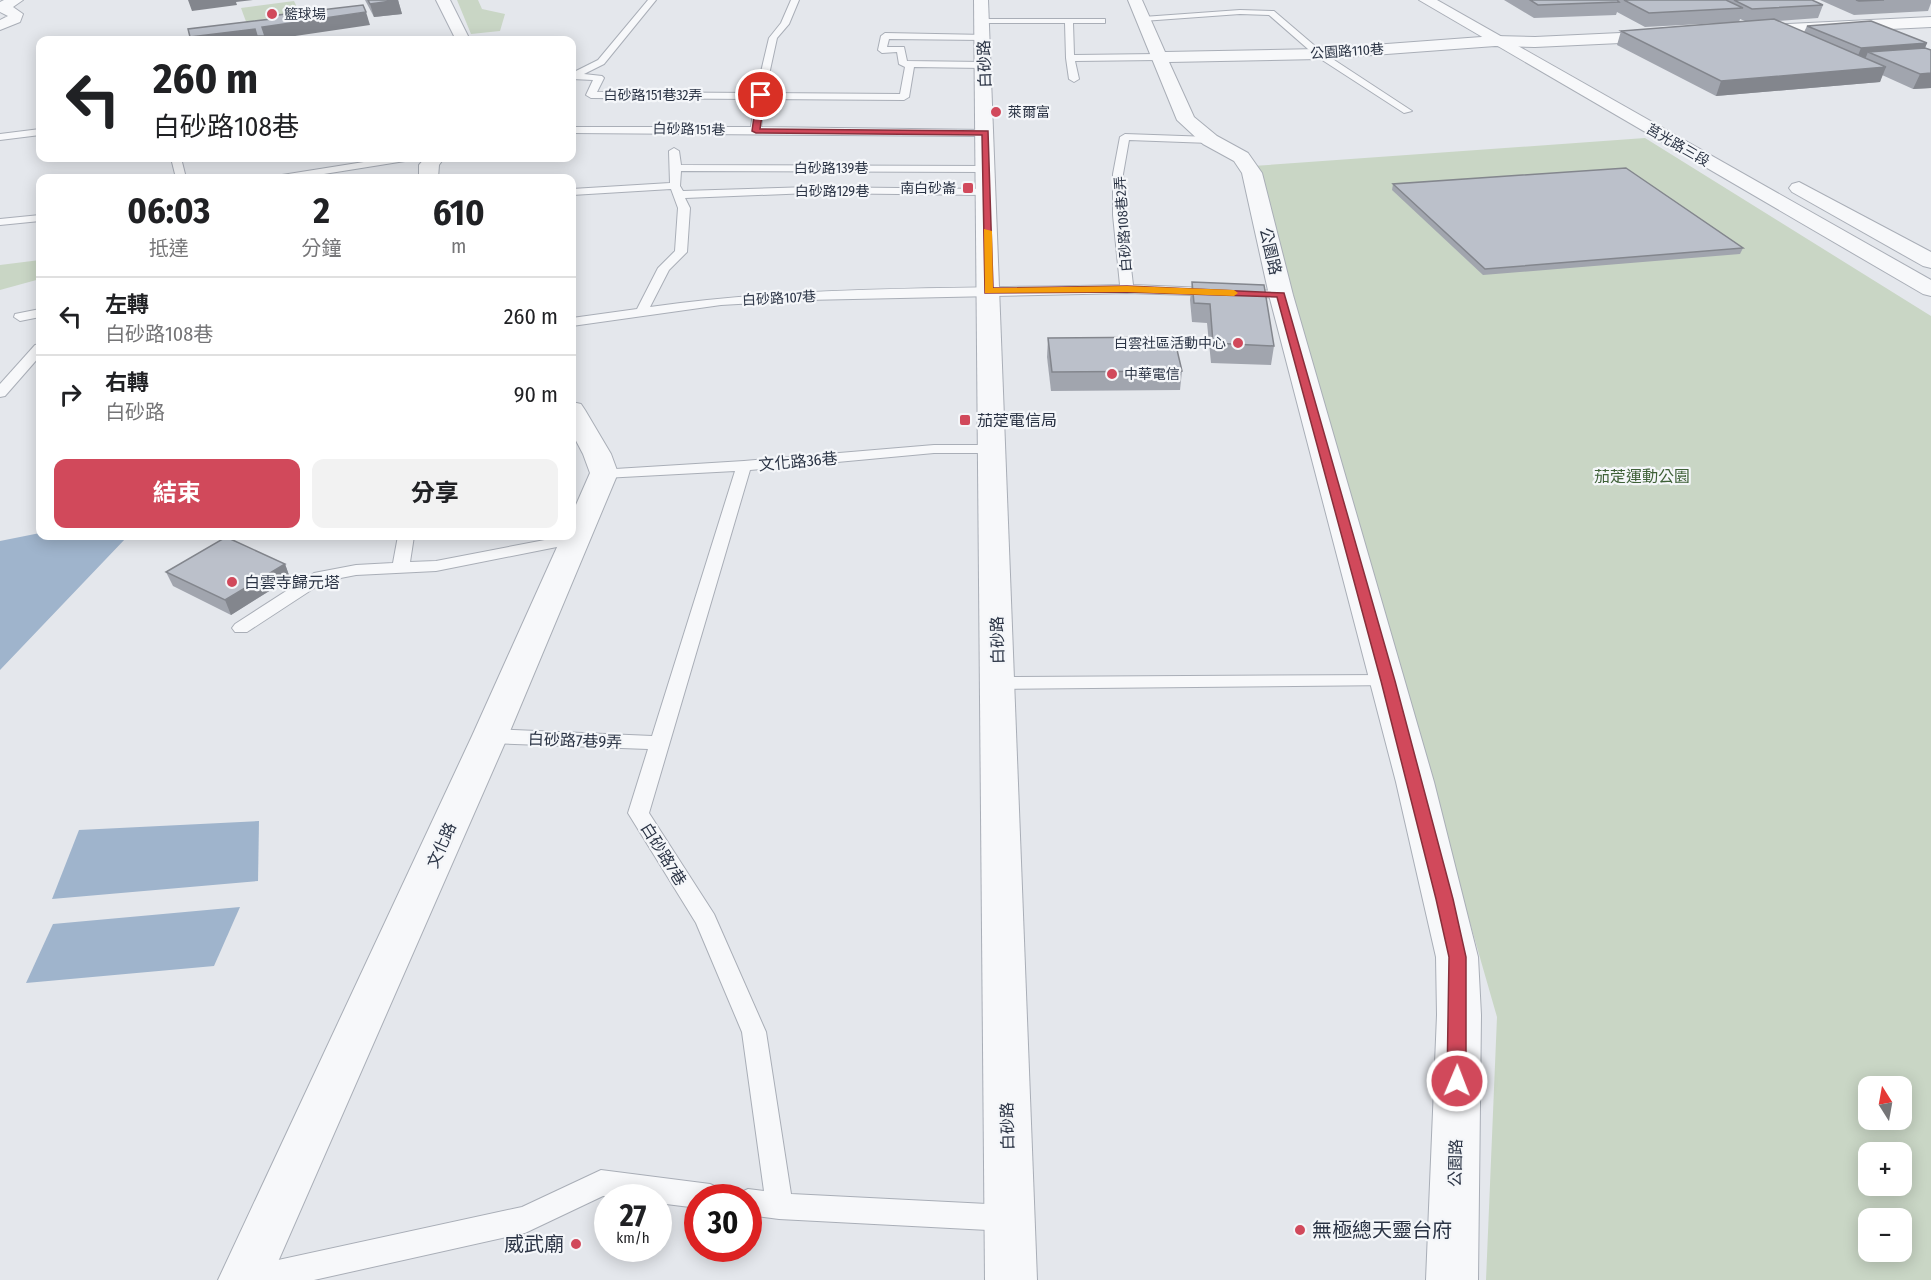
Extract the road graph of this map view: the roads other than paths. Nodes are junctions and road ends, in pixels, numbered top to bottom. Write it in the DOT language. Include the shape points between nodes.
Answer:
graph roads {
  1 [pos="16,0"];
  2 [pos="443,0"];
  3 [pos="652,0"];
  4 [pos="795,0"];
  5 [pos="1426,0"];
  6 [pos="1460,0"];
  7 [pos="1139,9"];
  8 [pos="1829,13"];
  9 [pos="1069,21"];
  10 [pos="1102,21"];
  11 [pos="1931,22"];
  12 [pos="0,25"];
  13 [pos="1858,26"];
  14 [pos="982,31"];
  15 [pos="1738,32"];
  16 [pos="1678,35"];
  17 [pos="461,36"];
  18 [pos="1495,41"];
  19 [pos="1535,42"];
  20 [pos="1318,54"];
  21 [pos="1158,57"];
  22 [pos="1070,58"];
  23 [pos="1566,59"];
  24 [pos="910,64"];
  25 [pos="576,74"];
  26 [pos="576,76"];
  27 [pos="1074,79"];
  28 [pos="761,95"];
  29 [pos="1407,111"];
  30 [pos="576,130"];
  31 [pos="756,131"];
  32 [pos="36,132"];
  33 [pos="986,133"];
  34 [pos="0,137"];
  35 [pos="1210,140"];
  36 [pos="674,151"];
  37 [pos="380,162"];
  38 [pos="676,168"];
  39 [pos="307,174"];
  40 [pos="986,181"];
  41 [pos="1785,181"];
  42 [pos="676,190"];
  43 [pos="576,192"];
  44 [pos="36,218"];
  45 [pos="0,222"];
  46 [pos="1931,261"];
  47 [pos="1127,289"];
  48 [pos="1931,289"];
  49 [pos="988,291"];
  50 [pos="1281,295"];
  51 [pos="641,313"];
  52 [pos="36,314"];
  53 [pos="20,317"];
  54 [pos="576,321"];
  55 [pos="36,352"];
  56 [pos="0,393"];
  57 [pos="576,417"];
  58 [pos="993,449"];
  59 [pos="744,466"];
  60 [pos="604,473"];
  61 [pos="576,539"];
  62 [pos="405,540"];
  63 [pos="571,540"];
  64 [pos="576,540"];
  65 [pos="401,567"];
  66 [pos="241,628"];
  67 [pos="1388,681"];
  68 [pos="998,683"];
  69 [pos="490,736"];
  70 [pos="661,743"];
  71 [pos="684,1194"];
  72 [pos="762,1204"];
  73 [pos="779,1206"];
  74 [pos="1008,1218"];
  75 [pos="244,1280"];
  76 [pos="251,1280"];
  77 [pos="1011,1280"];
  78 [pos="1452,1280"];
  1 -- 12 [label="street" via="1,7 16,14 15,20"];
  2 -- 17 [label="street"];
  3 -- 25 [label="lane" via="601,62"];
  4 -- 28 [label="lane" via="785,24 773,38"];
  5 -- 18 [label="street, 莒光路三段"];
  6 -- 19 [label="street"];
  7 -- 20 [label="lane" via="1271,13"];
  7 -- 21 [label="street, 公園路"];
  8 -- 13 [label="street"];
  9 -- 10 [label="lane"];
  9 -- 14 [label="lane"];
  9 -- 22 [label="lane"];
  11 -- 13 [label="street"];
  13 -- 15 [label="street"];
  14 -- 24 [label="lane"];
  14 -- 24 [label="lane" via="885,36 882,50 901,49 903,64"];
  14 -- 33 [label="street, 白砂路"];
  16 -- 19 [label="street, 公園路110巷"];
  18 -- 19 [label="street, 公園路110巷"];
  18 -- 20 [label="street, 公園路110巷"];
  18 -- 48 [label="street, 莒光路三段"];
  19 -- 23 [label="street"];
  20 -- 21 [label="street, 公園路110巷"];
  20 -- 29 [label="lane"];
  21 -- 22 [label="lane"];
  21 -- 35 [label="street, 公園路" via="1186,120"];
  22 -- 27 [label="lane"];
  24 -- 28 [label="lane, 白砂路151巷32弄" via="904,97"];
  26 -- 28 [label="lane, 白砂路151巷32弄" via="599,78 591,95"];
  28 -- 31 [label="lane"];
  30 -- 31 [label="lane, 白砂路151巷"];
  31 -- 33 [label="lane, 白砂路151巷"];
  32 -- 34 [label="lane"];
  33 -- 40 [label="street, 白砂路"];
  35 -- 47 [label="lane, 白砂路108巷2弄" via="1125,137 1118,174"];
  35 -- 50 [label="street, 公園路" via="1241,157 1252,172"];
  36 -- 38 [label="lane"];
  37 -- 39 [label="lane"];
  38 -- 40 [label="lane, 白砂路139巷"];
  38 -- 42 [label="lane"];
  40 -- 42 [label="lane, 白砂路129巷" via="810,190"];
  40 -- 49 [label="street, 白砂路"];
  41 -- 46 [label="street"];
  42 -- 43 [label="lane"];
  42 -- 51 [label="lane" via="684,208 681,252 664,268"];
  44 -- 45 [label="lane"];
  47 -- 49 [label="lane, 白砂路107巷"];
  47 -- 50 [label="lane, 白砂路107巷"];
  49 -- 51 [label="lane, 白砂路107巷" via="721,301"];
  49 -- 58 [label="street, 白砂路"];
  50 -- 67 [label="street, 公園路"];
  51 -- 54 [label="lane, 白砂路107巷"];
  52 -- 53 [label="lane"];
  55 -- 56 [label="lane"];
  57 -- 60 [label="street"];
  58 -- 59 [label="lane, 文化路36巷" via="934,449"];
  58 -- 68 [label="street, 白砂路"];
  59 -- 60 [label="lane, 文化路36巷"];
  59 -- 70 [label="lane, 白砂路7巷"];
  60 -- 61 [label="street, 文化路"];
  62 -- 65 [label="lane"];
  63 -- 65 [label="lane" via="436,566"];
  64 -- 69 [label="street, 文化路"];
  65 -- 66 [label="lane" via="320,577"];
  67 -- 68 [label="lane"];
  67 -- 78 [label="street, 公園路" via="1457,957"];
  68 -- 74 [label="street, 白砂路"];
  69 -- 70 [label="lane, 白砂路7巷9弄"];
  69 -- 75 [label="street, 文化路"];
  70 -- 73 [label="lane, 白砂路7巷" via="638,813 706,920 754,1032"];
  71 -- 76 [label="lane" via="601,1184 525,1220"];
  72 -- 73 [label="lane"];
  73 -- 74 [label="lane"];
  74 -- 77 [label="street, 白砂路"];
}
